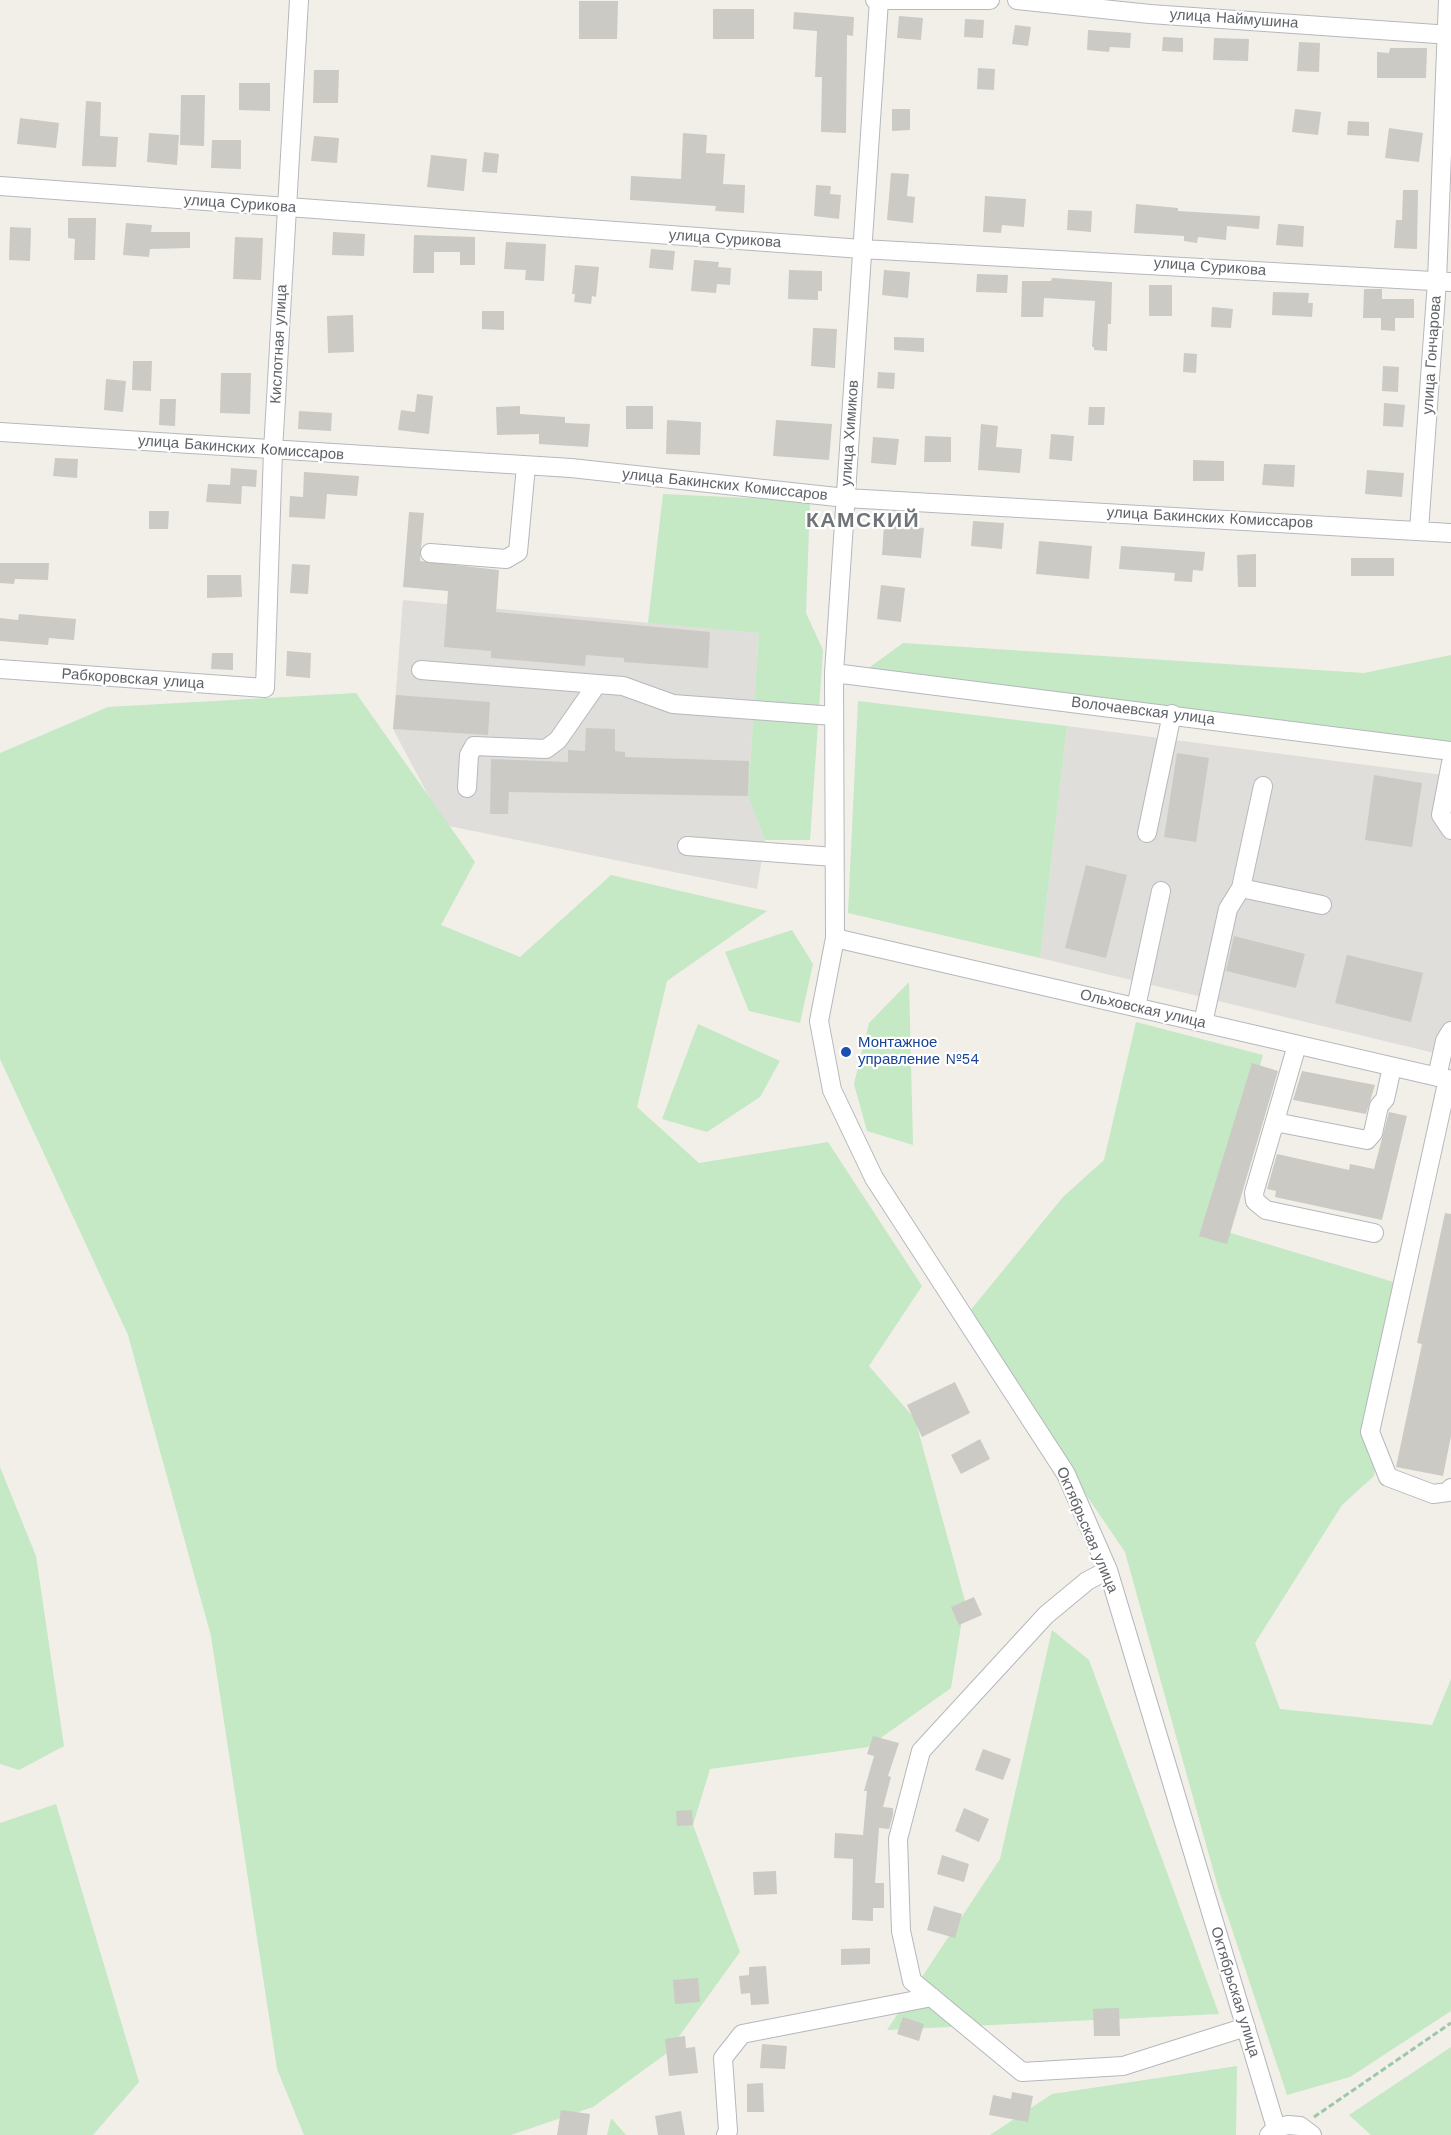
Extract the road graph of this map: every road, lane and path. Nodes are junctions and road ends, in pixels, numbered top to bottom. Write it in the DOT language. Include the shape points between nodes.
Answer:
graph roads {
  1 [pos="299,0"];
  2 [pos="878,0"];
  3 [pos="990,0"];
  4 [pos="1017,0"];
  5 [pos="1448,0"];
  6 [pos="1449,35"];
  7 [pos="0,186"];
  8 [pos="286,208"];
  9 [pos="862,249"];
  10 [pos="1444,282"];
  11 [pos="0,432"];
  12 [pos="273,451"];
  13 [pos="526,466"];
  14 [pos="846,498"];
  15 [pos="1419,530"];
  16 [pos="1451,533"];
  17 [pos="430,553"];
  18 [pos="0,669"];
  19 [pos="421,670"];
  20 [pos="834,673"];
  21 [pos="597,684"];
  22 [pos="265,688"];
  23 [pos="1172,714"];
  24 [pos="834,716"];
  25 [pos="1451,751"];
  26 [pos="1451,763"];
  27 [pos="1263,786"];
  28 [pos="467,788"];
  29 [pos="1451,830"];
  30 [pos="1147,833"];
  31 [pos="687,846"];
  32 [pos="834,857"];
  33 [pos="1241,888"];
  34 [pos="1161,891"];
  35 [pos="1322,905"];
  36 [pos="835,938"];
  37 [pos="1136,1007"];
  38 [pos="1203,1023"];
  39 [pos="1451,1031"];
  40 [pos="1297,1045"];
  41 [pos="1392,1066"];
  42 [pos="1445,1079"];
  43 [pos="1275,1122"];
  44 [pos="1374,1233"];
  45 [pos="1451,1488"];
  46 [pos="1108,1570"];
  47 [pos="932,1998"];
  48 [pos="1451,2024"];
  49 [pos="1246,2027"];
  50 [pos="1306,2131"];
  51 [pos="1272,2132"];
  52 [pos="726,2135"];
  1 -- 8 [label="street, Кислотная улица"];
  2 -- 3 [label="street"];
  2 -- 9 [label="street, улица Химиков"];
  4 -- 6 [label="street, улица Наймушина" via="1150,14"];
  5 -- 6 [label="street, улица Гончарова"];
  6 -- 10 [label="street, улица Гончарова"];
  7 -- 8 [label="street, улица Сурикова"];
  8 -- 9 [label="street, улица Сурикова"];
  8 -- 12 [label="street, Кислотная улица"];
  9 -- 10 [label="street, улица Сурикова"];
  9 -- 14 [label="street, улица Химиков"];
  10 -- 15 [label="street, улица Гончарова"];
  11 -- 12 [label="street, улица Бакинских Комиссаров"];
  12 -- 13 [label="street, улица Бакинских Комиссаров"];
  12 -- 22 [label="street, Кислотная улица"];
  13 -- 14 [label="street, улица Бакинских Комиссаров"];
  13 -- 17 [label="street" via="518,552 506,559"];
  14 -- 15 [label="street, улица Бакинских Комиссаров"];
  14 -- 20 [label="street, улица Химиков"];
  15 -- 16 [label="street, улица Бакинских Комиссаров"];
  18 -- 22 [label="street, Рабкоровская улица"];
  19 -- 21 [label="street"];
  20 -- 23 [label="street, Волочаевская улица"];
  20 -- 24 [label="street, улица Химиков"];
  21 -- 24 [label="street" via="623,686 673,704"];
  21 -- 28 [label="street" via="558,740 546,749 474,746 469,755"];
  23 -- 25 [label="street, Волочаевская улица"];
  23 -- 30 [label="street"];
  24 -- 32 [label="street, улица Химиков"];
  26 -- 29 [label="street" via="1441,808 1443,820"];
  27 -- 33 [label="street"];
  31 -- 32 [label="street"];
  32 -- 36 [label="street, улица Химиков"];
  33 -- 35 [label="street"];
  33 -- 38 [label="street" via="1228,909"];
  34 -- 37 [label="street"];
  36 -- 37 [label="street, Ольховская улица"];
  36 -- 46 [label="street, Октябрьская улица" via="819,1021 832,1090 874,1178 1066,1474"];
  37 -- 38 [label="street, Ольховская улица"];
  38 -- 40 [label="street, Ольховская улица"];
  39 -- 42 [label="street" via="1445,1041"];
  40 -- 41 [label="street, Ольховская улица"];
  40 -- 43 [label="street"];
  41 -- 42 [label="street, Ольховская улица"];
  41 -- 43 [label="street" via="1385,1099 1367,1140"];
  42 -- 45 [label="street" via="1370,1432 1388,1477 1432,1494"];
  43 -- 44 [label="street" via="1254,1193 1259,1207"];
  46 -- 47 [label="street" via="1088,1581 1047,1615 921,1751 898,1839 901,1931 912,1981"];
  46 -- 49 [label="street, Октябрьская улица"];
  47 -- 49 [label="street" via="1022,2072 1123,2066"];
  47 -- 52 [label="street" via="742,2034 723,2058"];
  48 -- 50 [label="path"];
  49 -- 51 [label="street, Октябрьская улица"];
  50 -- 51 [label="street" via="1288,2124"];
}
